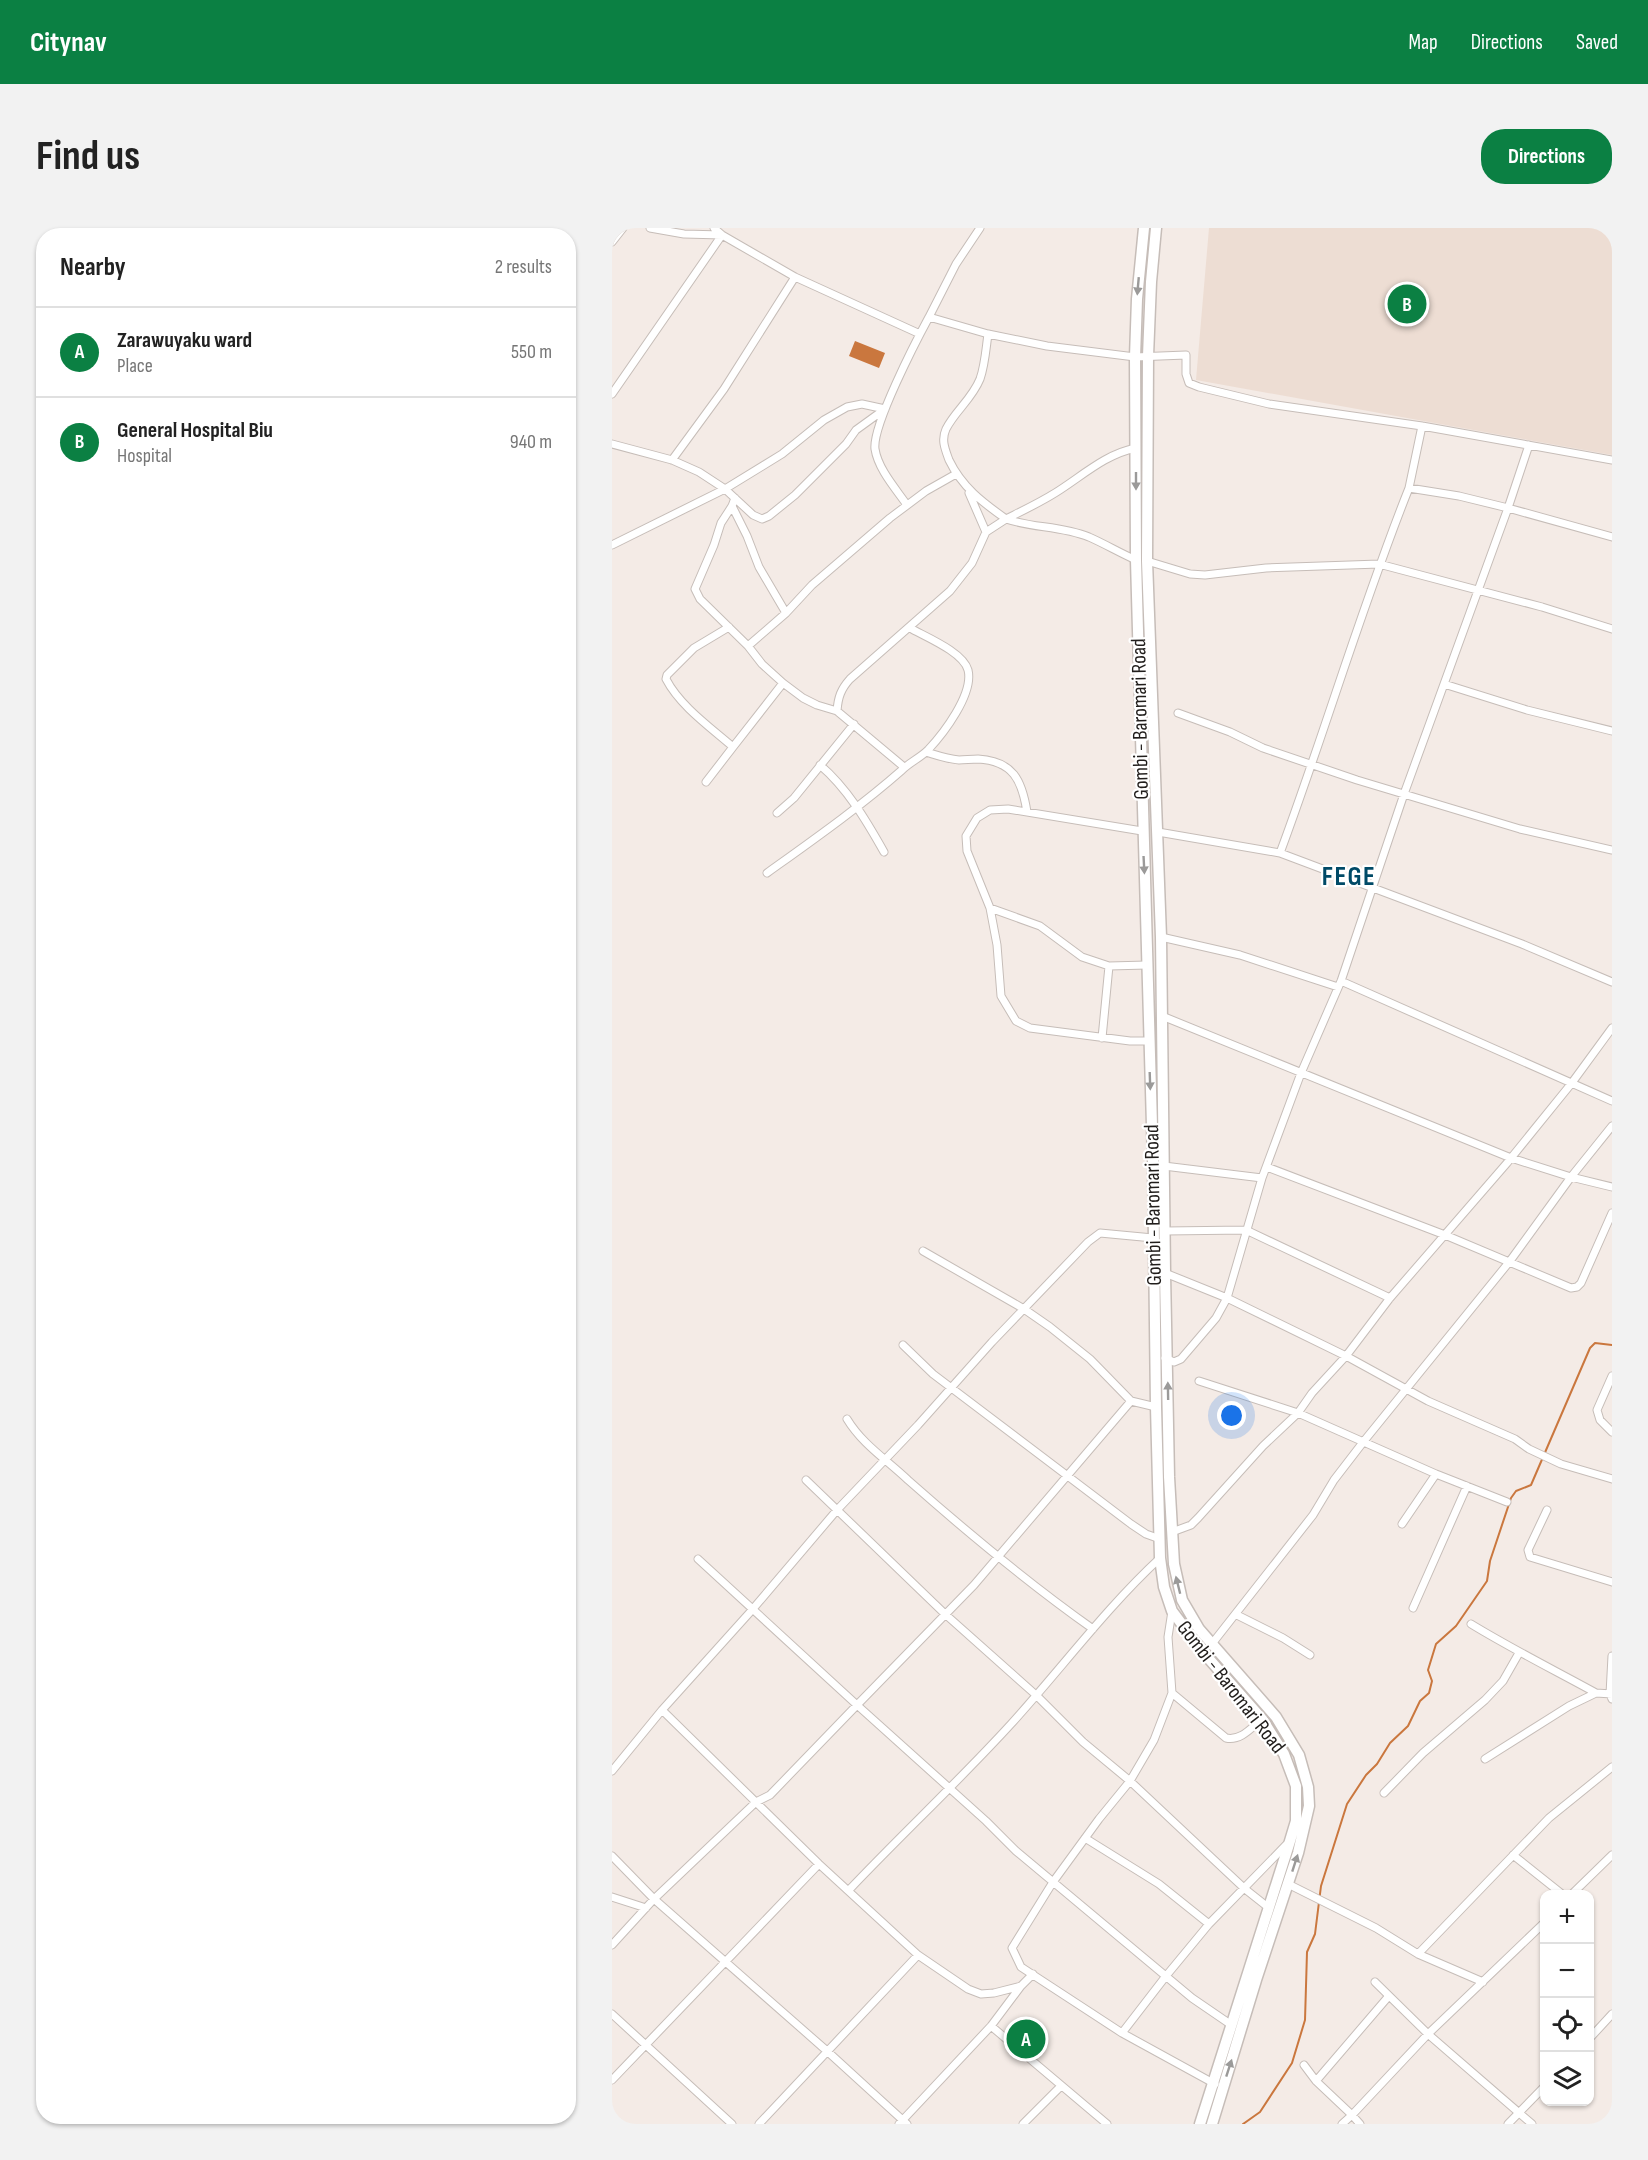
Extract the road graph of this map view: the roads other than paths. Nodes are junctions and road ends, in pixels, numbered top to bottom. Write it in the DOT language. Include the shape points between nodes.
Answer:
graph roads {
  1 [pos="623,228"];
  2 [pos="650,228"];
  3 [pos="714,228"];
  4 [pos="980,228"];
  5 [pos="1144,228"];
  6 [pos="1156,228"];
  7 [pos="722,235"];
  8 [pos="612,242"];
  9 [pos="795,277"];
  10 [pos="929,317"];
  11 [pos="920,334"];
  12 [pos="988,334"];
  13 [pos="1148,356"];
  14 [pos="1135,357"];
  15 [pos="612,394"];
  16 [pos="885,409"];
  17 [pos="1422,426"];
  18 [pos="612,444"];
  19 [pos="1529,445"];
  20 [pos="1136,448"];
  21 [pos="672,460"];
  22 [pos="1612,460"];
  23 [pos="956,474"];
  24 [pos="1409,488"];
  25 [pos="725,489"];
  26 [pos="968,490"];
  27 [pos="735,498"];
  28 [pos="907,505"];
  29 [pos="732,507"];
  30 [pos="1508,508"];
  31 [pos="1005,519"];
  32 [pos="986,532"];
  33 [pos="1612,537"];
  34 [pos="612,545"];
  35 [pos="1142,560"];
  36 [pos="1378,564"];
  37 [pos="1477,591"];
  38 [pos="786,613"];
  39 [pos="729,627"];
  40 [pos="910,627"];
  41 [pos="1612,629"];
  42 [pos="748,646"];
  43 [pos="783,683"];
  44 [pos="1444,684"];
  45 [pos="837,711"];
  46 [pos="1178,713"];
  47 [pos="854,724"];
  48 [pos="1612,731"];
  49 [pos="733,747"];
  50 [pos="926,752"];
  51 [pos="1313,764"];
  52 [pos="820,765"];
  53 [pos="904,767"];
  54 [pos="706,782"];
  55 [pos="1404,794"];
  56 [pos="856,807"];
  57 [pos="1027,812"];
  58 [pos="777,813"];
  59 [pos="1142,831"];
  60 [pos="1158,832"];
  61 [pos="1612,850"];
  62 [pos="884,852"];
  63 [pos="1280,853"];
  64 [pos="767,873"];
  65 [pos="1372,887"];
  66 [pos="990,908"];
  67 [pos="1146,920"];
  68 [pos="1160,923"];
  69 [pos="1161,936"];
  70 [pos="1147,965"];
  71 [pos="1109,966"];
  72 [pos="1612,982"];
  73 [pos="1340,984"];
  74 [pos="1162,1016"];
  75 [pos="1612,1028"];
  76 [pos="1102,1038"];
  77 [pos="1148,1041"];
  78 [pos="1301,1073"];
  79 [pos="1571,1084"];
  80 [pos="1612,1101"];
  81 [pos="1612,1126"];
  82 [pos="1511,1158"];
  83 [pos="1164,1166"];
  84 [pos="1267,1167"];
  85 [pos="1571,1177"];
  86 [pos="1262,1178"];
  87 [pos="1612,1187"];
  88 [pos="1612,1213"];
  89 [pos="1246,1230"];
  90 [pos="1165,1231"];
  91 [pos="1445,1235"];
  92 [pos="1153,1238"];
  93 [pos="923,1251"];
  94 [pos="1510,1261"];
  95 [pos="1165,1273"];
  96 [pos="1227,1298"];
  97 [pos="1390,1298"];
  98 [pos="1024,1309"];
  99 [pos="903,1345"];
  100 [pos="1346,1356"];
  101 [pos="1161,1358"];
  102 [pos="1612,1376"];
  103 [pos="1199,1381"];
  104 [pos="953,1388"];
  105 [pos="1406,1390"];
  106 [pos="1131,1401"];
  107 [pos="1156,1407"];
  108 [pos="1298,1413"];
  109 [pos="847,1419"];
  110 [pos="1612,1432"];
  111 [pos="1364,1441"];
  112 [pos="885,1458"];
  113 [pos="1436,1474"];
  114 [pos="1067,1475"];
  115 [pos="1612,1479"];
  116 [pos="806,1480"];
  117 [pos="1467,1486"];
  118 [pos="1507,1502"];
  119 [pos="837,1510"];
  120 [pos="1547,1510"];
  121 [pos="1402,1524"];
  122 [pos="1172,1532"];
  123 [pos="1160,1539"];
  124 [pos="997,1557"];
  125 [pos="1160,1558"];
  126 [pos="698,1559"];
  127 [pos="1612,1582"];
  128 [pos="1413,1608"];
  129 [pos="753,1610"];
  130 [pos="1172,1611"];
  131 [pos="945,1614"];
  132 [pos="1237,1615"];
  133 [pos="1471,1624"];
  134 [pos="1093,1629"];
  135 [pos="1211,1645"];
  136 [pos="1519,1653"];
  137 [pos="1310,1655"];
  138 [pos="1612,1656"];
  139 [pos="1596,1693"];
  140 [pos="1172,1694"];
  141 [pos="1035,1695"];
  142 [pos="1611,1696"];
  143 [pos="857,1705"];
  144 [pos="662,1710"];
  145 [pos="1262,1719"];
  146 [pos="1485,1759"];
  147 [pos="1612,1767"];
  148 [pos="612,1771"];
  149 [pos="1130,1781"];
  150 [pos="949,1787"];
  151 [pos="1384,1793"];
  152 [pos="756,1802"];
  153 [pos="1085,1838"];
  154 [pos="1290,1841"];
  155 [pos="1513,1855"];
  156 [pos="1612,1855"];
  157 [pos="612,1856"];
  158 [pos="819,1864"];
  159 [pos="1053,1882"];
  160 [pos="1288,1884"];
  161 [pos="1245,1889"];
  162 [pos="849,1890"];
  163 [pos="1557,1890"];
  164 [pos="1576,1890"];
  165 [pos="612,1898"];
  166 [pos="654,1899"];
  167 [pos="646,1908"];
  168 [pos="1269,1908"];
  169 [pos="1209,1924"];
  170 [pos="1540,1927"];
  171 [pos="612,1945"];
  172 [pos="1418,1954"];
  173 [pos="918,1955"];
  174 [pos="725,1962"];
  175 [pos="1033,1974"];
  176 [pos="1166,1976"];
  177 [pos="1375,1982"];
  178 [pos="1483,1982"];
  179 [pos="1021,1986"];
  180 [pos="1388,1997"];
  181 [pos="612,2014"];
  182 [pos="1612,2014"];
  183 [pos="1230,2024"];
  184 [pos="991,2026"];
  185 [pos="1122,2033"];
  186 [pos="1428,2034"];
  187 [pos="1594,2034"];
  188 [pos="647,2046"];
  189 [pos="827,2051"];
  190 [pos="1304,2065"];
  191 [pos="612,2080"];
  192 [pos="1316,2081"];
  193 [pos="1212,2083"];
  194 [pos="1061,2086"];
  195 [pos="1222,2088"];
  196 [pos="1540,2091"];
  197 [pos="1518,2114"];
  198 [pos="1352,2115"];
  199 [pos="903,2123"];
  200 [pos="1204,2123"];
  201 [pos="732,2124"];
  202 [pos="759,2124"];
  203 [pos="1023,2124"];
  204 [pos="1107,2124"];
  205 [pos="1342,2124"];
  206 [pos="1360,2124"];
  207 [pos="1508,2124"];
  208 [pos="1532,2124"];
  1 -- 8 [label="street"];
  2 -- 7 [label="street"];
  3 -- 7 [label="street"];
  4 -- 10 [label="street"];
  5 -- 14 [label="main road, Gombi - Baromari Road, one-way"];
  6 -- 13 [label="main road, Gombi - Baromari Road"];
  7 -- 9 [label="street"];
  7 -- 15 [label="street"];
  9 -- 11 [label="street"];
  9 -- 21 [label="street"];
  10 -- 11 [label="street"];
  10 -- 12 [label="street"];
  11 -- 16 [label="street"];
  12 -- 14 [label="street"];
  12 -- 23 [label="street" via="980,378 943,437"];
  13 -- 14 [label="street"];
  13 -- 17 [label="street" via="1186,355 1185,374 1189,383 1200,387 1269,404"];
  13 -- 35 [label="main road, Gombi - Baromari Road"];
  14 -- 20 [label="main road, Gombi - Baromari Road"];
  16 -- 25 [label="street" via="862,404 847,407"];
  16 -- 27 [label="street" via="856,430 821,469 769,516 762,519 753,515"];
  16 -- 28 [label="street" via="875,442 876,453"];
  17 -- 19 [label="street"];
  17 -- 24 [label="street"];
  18 -- 21 [label="street"];
  19 -- 22 [label="street"];
  19 -- 30 [label="street"];
  20 -- 31 [label="street" via="1111,456 1053,495"];
  20 -- 35 [label="main road, Gombi - Baromari Road, one-way"];
  21 -- 25 [label="street"];
  23 -- 26 [label="street"];
  23 -- 28 [label="street"];
  24 -- 30 [label="street"];
  24 -- 36 [label="street"];
  25 -- 27 [label="street"];
  25 -- 34 [label="street"];
  26 -- 31 [label="street"];
  26 -- 32 [label="street"];
  27 -- 29 [label="street"];
  28 -- 38 [label="street" via="812,585"];
  29 -- 38 [label="street" via="759,567"];
  29 -- 39 [label="street" via="721,523 695,589"];
  30 -- 33 [label="street"];
  30 -- 37 [label="street"];
  31 -- 32 [label="street"];
  31 -- 35 [label="street" via="1089,537"];
  32 -- 40 [label="street" via="963,576"];
  35 -- 36 [label="street" via="1205,575 1266,568"];
  35 -- 59 [label="main road, Gombi - Baromari Road"];
  35 -- 60 [label="main road, Gombi - Baromari Road"];
  36 -- 37 [label="street"];
  36 -- 51 [label="street"];
  37 -- 41 [label="street"];
  37 -- 44 [label="street"];
  38 -- 42 [label="street"];
  39 -- 42 [label="street"];
  39 -- 49 [label="street" via="694,648 666,679 689,707"];
  40 -- 45 [label="street" via="850,679 842,689"];
  40 -- 50 [label="street" via="958,656 968,668 969,680 955,716"];
  42 -- 43 [label="street"];
  43 -- 45 [label="street" via="803,698"];
  43 -- 49 [label="street"];
  44 -- 48 [label="street"];
  44 -- 55 [label="street"];
  45 -- 47 [label="street"];
  46 -- 51 [label="street"];
  47 -- 52 [label="street"];
  47 -- 53 [label="street"];
  49 -- 54 [label="street"];
  50 -- 53 [label="street"];
  50 -- 57 [label="street" via="959,760 996,761 1017,776"];
  51 -- 55 [label="street"];
  51 -- 63 [label="street"];
  52 -- 56 [label="street" via="837,780"];
  52 -- 58 [label="street"];
  53 -- 56 [label="street"];
  55 -- 61 [label="street" via="1520,829"];
  55 -- 65 [label="street"];
  56 -- 62 [label="street"];
  56 -- 64 [label="street"];
  57 -- 59 [label="street"];
  57 -- 66 [label="street" via="990,810 977,818 966,836 967,851"];
  59 -- 67 [label="main road, Gombi - Baromari Road, one-way"];
  60 -- 63 [label="street"];
  60 -- 68 [label="main road, Gombi - Baromari Road"];
  63 -- 65 [label="street"];
  65 -- 72 [label="street"];
  65 -- 73 [label="street"];
  66 -- 71 [label="street" via="1040,926 1082,957"];
  66 -- 76 [label="street" via="1001,996 1016,1021 1030,1028"];
  67 -- 68 [label="main road"];
  67 -- 70 [label="main road, Gombi - Baromari Road"];
  68 -- 69 [label="main road, Gombi - Baromari Road"];
  69 -- 73 [label="street"];
  69 -- 74 [label="main road, Gombi - Baromari Road"];
  70 -- 71 [label="street"];
  70 -- 77 [label="main road, Gombi - Baromari Road"];
  71 -- 76 [label="street"];
  73 -- 78 [label="street"];
  73 -- 79 [label="street"];
  74 -- 78 [label="street"];
  74 -- 83 [label="main road, Gombi - Baromari Road"];
  75 -- 79 [label="street"];
  76 -- 77 [label="street"];
  77 -- 92 [label="main road, Gombi - Baromari Road, one-way"];
  78 -- 82 [label="street"];
  78 -- 84 [label="street"];
  79 -- 80 [label="street"];
  79 -- 82 [label="street"];
  81 -- 85 [label="street"];
  82 -- 85 [label="street"];
  82 -- 91 [label="street"];
  83 -- 86 [label="street"];
  83 -- 90 [label="main road, Gombi - Baromari Road"];
  84 -- 86 [label="street"];
  84 -- 91 [label="street"];
  85 -- 87 [label="street"];
  85 -- 94 [label="street"];
  86 -- 89 [label="street"];
  88 -- 94 [label="street" via="1578,1287 1571,1288"];
  89 -- 90 [label="street"];
  89 -- 96 [label="street"];
  89 -- 97 [label="street"];
  90 -- 95 [label="main road, Gombi - Baromari Road"];
  91 -- 94 [label="street"];
  91 -- 97 [label="street"];
  92 -- 98 [label="street" via="1100,1233"];
  92 -- 101 [label="main road, Gombi - Baromari Road"];
  93 -- 98 [label="street"];
  94 -- 105 [label="street"];
  95 -- 96 [label="street"];
  95 -- 101 [label="main road, Gombi - Baromari Road"];
  96 -- 100 [label="street"];
  96 -- 101 [label="street" via="1216,1318 1181,1359 1174,1362"];
  97 -- 100 [label="street"];
  98 -- 104 [label="street"];
  98 -- 106 [label="street" via="1077,1348"];
  99 -- 104 [label="street"];
  100 -- 105 [label="street"];
  100 -- 108 [label="street"];
  101 -- 107 [label="main road, Gombi - Baromari Road"];
  122 -- 101 [label="main road, Gombi - Baromari Road, one-way"];
  102 -- 110 [label="street" via="1597,1410 1600,1420"];
  103 -- 108 [label="street"];
  104 -- 112 [label="street"];
  104 -- 114 [label="street"];
  105 -- 111 [label="street"];
  105 -- 115 [label="street" via="1561,1464"];
  106 -- 107 [label="street"];
  106 -- 114 [label="street"];
  107 -- 123 [label="main road, Gombi - Baromari Road"];
  108 -- 111 [label="street"];
  108 -- 122 [label="street" via="1191,1525"];
  109 -- 112 [label="street" via="865,1443"];
  111 -- 113 [label="street"];
  111 -- 132 [label="street"];
  112 -- 119 [label="street"];
  112 -- 124 [label="street"];
  113 -- 117 [label="street"];
  113 -- 121 [label="street"];
  114 -- 123 [label="street" via="1138,1529"];
  114 -- 124 [label="street"];
  116 -- 119 [label="street"];
  117 -- 118 [label="street"];
  117 -- 128 [label="street"];
  119 -- 129 [label="street"];
  119 -- 131 [label="street"];
  120 -- 127 [label="street" via="1528,1550 1530,1557"];
  135 -- 122 [label="main road, Gombi - Baromari Road, one-way" via="1182,1600 1173,1564"];
  123 -- 125 [label="main road, Gombi - Baromari Road"];
  124 -- 131 [label="street"];
  124 -- 134 [label="street"];
  125 -- 130 [label="main road, Gombi - Baromari Road"];
  125 -- 134 [label="street"];
  126 -- 129 [label="street"];
  129 -- 143 [label="street"];
  129 -- 144 [label="street"];
  130 -- 140 [label="street" via="1168,1637"];
  130 -- 145 [label="main road, Gombi - Baromari Road"];
  131 -- 141 [label="street"];
  131 -- 143 [label="street"];
  132 -- 135 [label="street"];
  132 -- 137 [label="street"];
  133 -- 136 [label="street"];
  134 -- 141 [label="street"];
  160 -- 135 [label="main road, Gombi - Baromari Road, one-way" via="1309,1806 1305,1773 1276,1717"];
  136 -- 139 [label="street"];
  136 -- 151 [label="street" via="1503,1681 1485,1700 1423,1753"];
  138 -- 142 [label="street"];
  139 -- 142 [label="street"];
  139 -- 146 [label="street"];
  140 -- 145 [label="street" via="1226,1738 1240,1737"];
  140 -- 149 [label="street" via="1154,1740"];
  141 -- 149 [label="street"];
  141 -- 150 [label="street"];
  143 -- 150 [label="street"];
  143 -- 152 [label="street" via="770,1795"];
  144 -- 148 [label="street"];
  144 -- 152 [label="street"];
  145 -- 154 [label="main road, Gombi - Baromari Road" via="1284,1754 1296,1786 1296,1821"];
  147 -- 155 [label="street" via="1549,1818"];
  149 -- 153 [label="street"];
  149 -- 161 [label="street"];
  150 -- 159 [label="street"];
  150 -- 162 [label="street"];
  152 -- 158 [label="street"];
  152 -- 166 [label="street"];
  153 -- 159 [label="street"];
  153 -- 169 [label="street" via="1159,1884"];
  154 -- 161 [label="street"];
  154 -- 168 [label="main road, Gombi - Baromari Road"];
  155 -- 163 [label="street"];
  155 -- 172 [label="street"];
  156 -- 164 [label="street"];
  157 -- 166 [label="street"];
  158 -- 162 [label="street"];
  158 -- 174 [label="street"];
  159 -- 175 [label="street" via="1012,1948 1021,1967"];
  159 -- 176 [label="street"];
  160 -- 172 [label="street"];
  195 -- 160 [label="main road, Gombi - Baromari Road, one-way"];
  161 -- 168 [label="street"];
  161 -- 169 [label="street"];
  162 -- 173 [label="street"];
  165 -- 167 [label="street"];
  166 -- 167 [label="street"];
  166 -- 174 [label="street"];
  167 -- 171 [label="street"];
  168 -- 183 [label="main road, Gombi - Baromari Road"];
  169 -- 176 [label="street"];
  170 -- 178 [label="street"];
  172 -- 178 [label="street"];
  173 -- 179 [label="street" via="981,1994"];
  173 -- 189 [label="street"];
  174 -- 188 [label="street"];
  174 -- 189 [label="street"];
  175 -- 179 [label="street"];
  175 -- 185 [label="street"];
  176 -- 183 [label="street"];
  176 -- 185 [label="street"];
  177 -- 180 [label="street"];
  178 -- 186 [label="street"];
  179 -- 184 [label="street"];
  180 -- 186 [label="street"];
  180 -- 192 [label="street"];
  181 -- 188 [label="street"];
  182 -- 187 [label="street"];
  183 -- 193 [label="main road, Gombi - Baromari Road"];
  184 -- 194 [label="street"];
  184 -- 199 [label="street"];
  185 -- 193 [label="street"];
  186 -- 197 [label="street"];
  186 -- 198 [label="street"];
  188 -- 191 [label="street"];
  188 -- 201 [label="street"];
  189 -- 199 [label="street"];
  189 -- 202 [label="street"];
  190 -- 192 [label="street"];
  192 -- 198 [label="street"];
  193 -- 195 [label="street"];
  193 -- 200 [label="main road, Gombi - Baromari Road"];
  194 -- 203 [label="street"];
  194 -- 204 [label="street"];
  195 -- 200 [label="main road, Gombi - Baromari Road"];
  196 -- 197 [label="street"];
  197 -- 207 [label="street"];
  197 -- 208 [label="street"];
  198 -- 205 [label="street"];
  198 -- 206 [label="street"];
}
